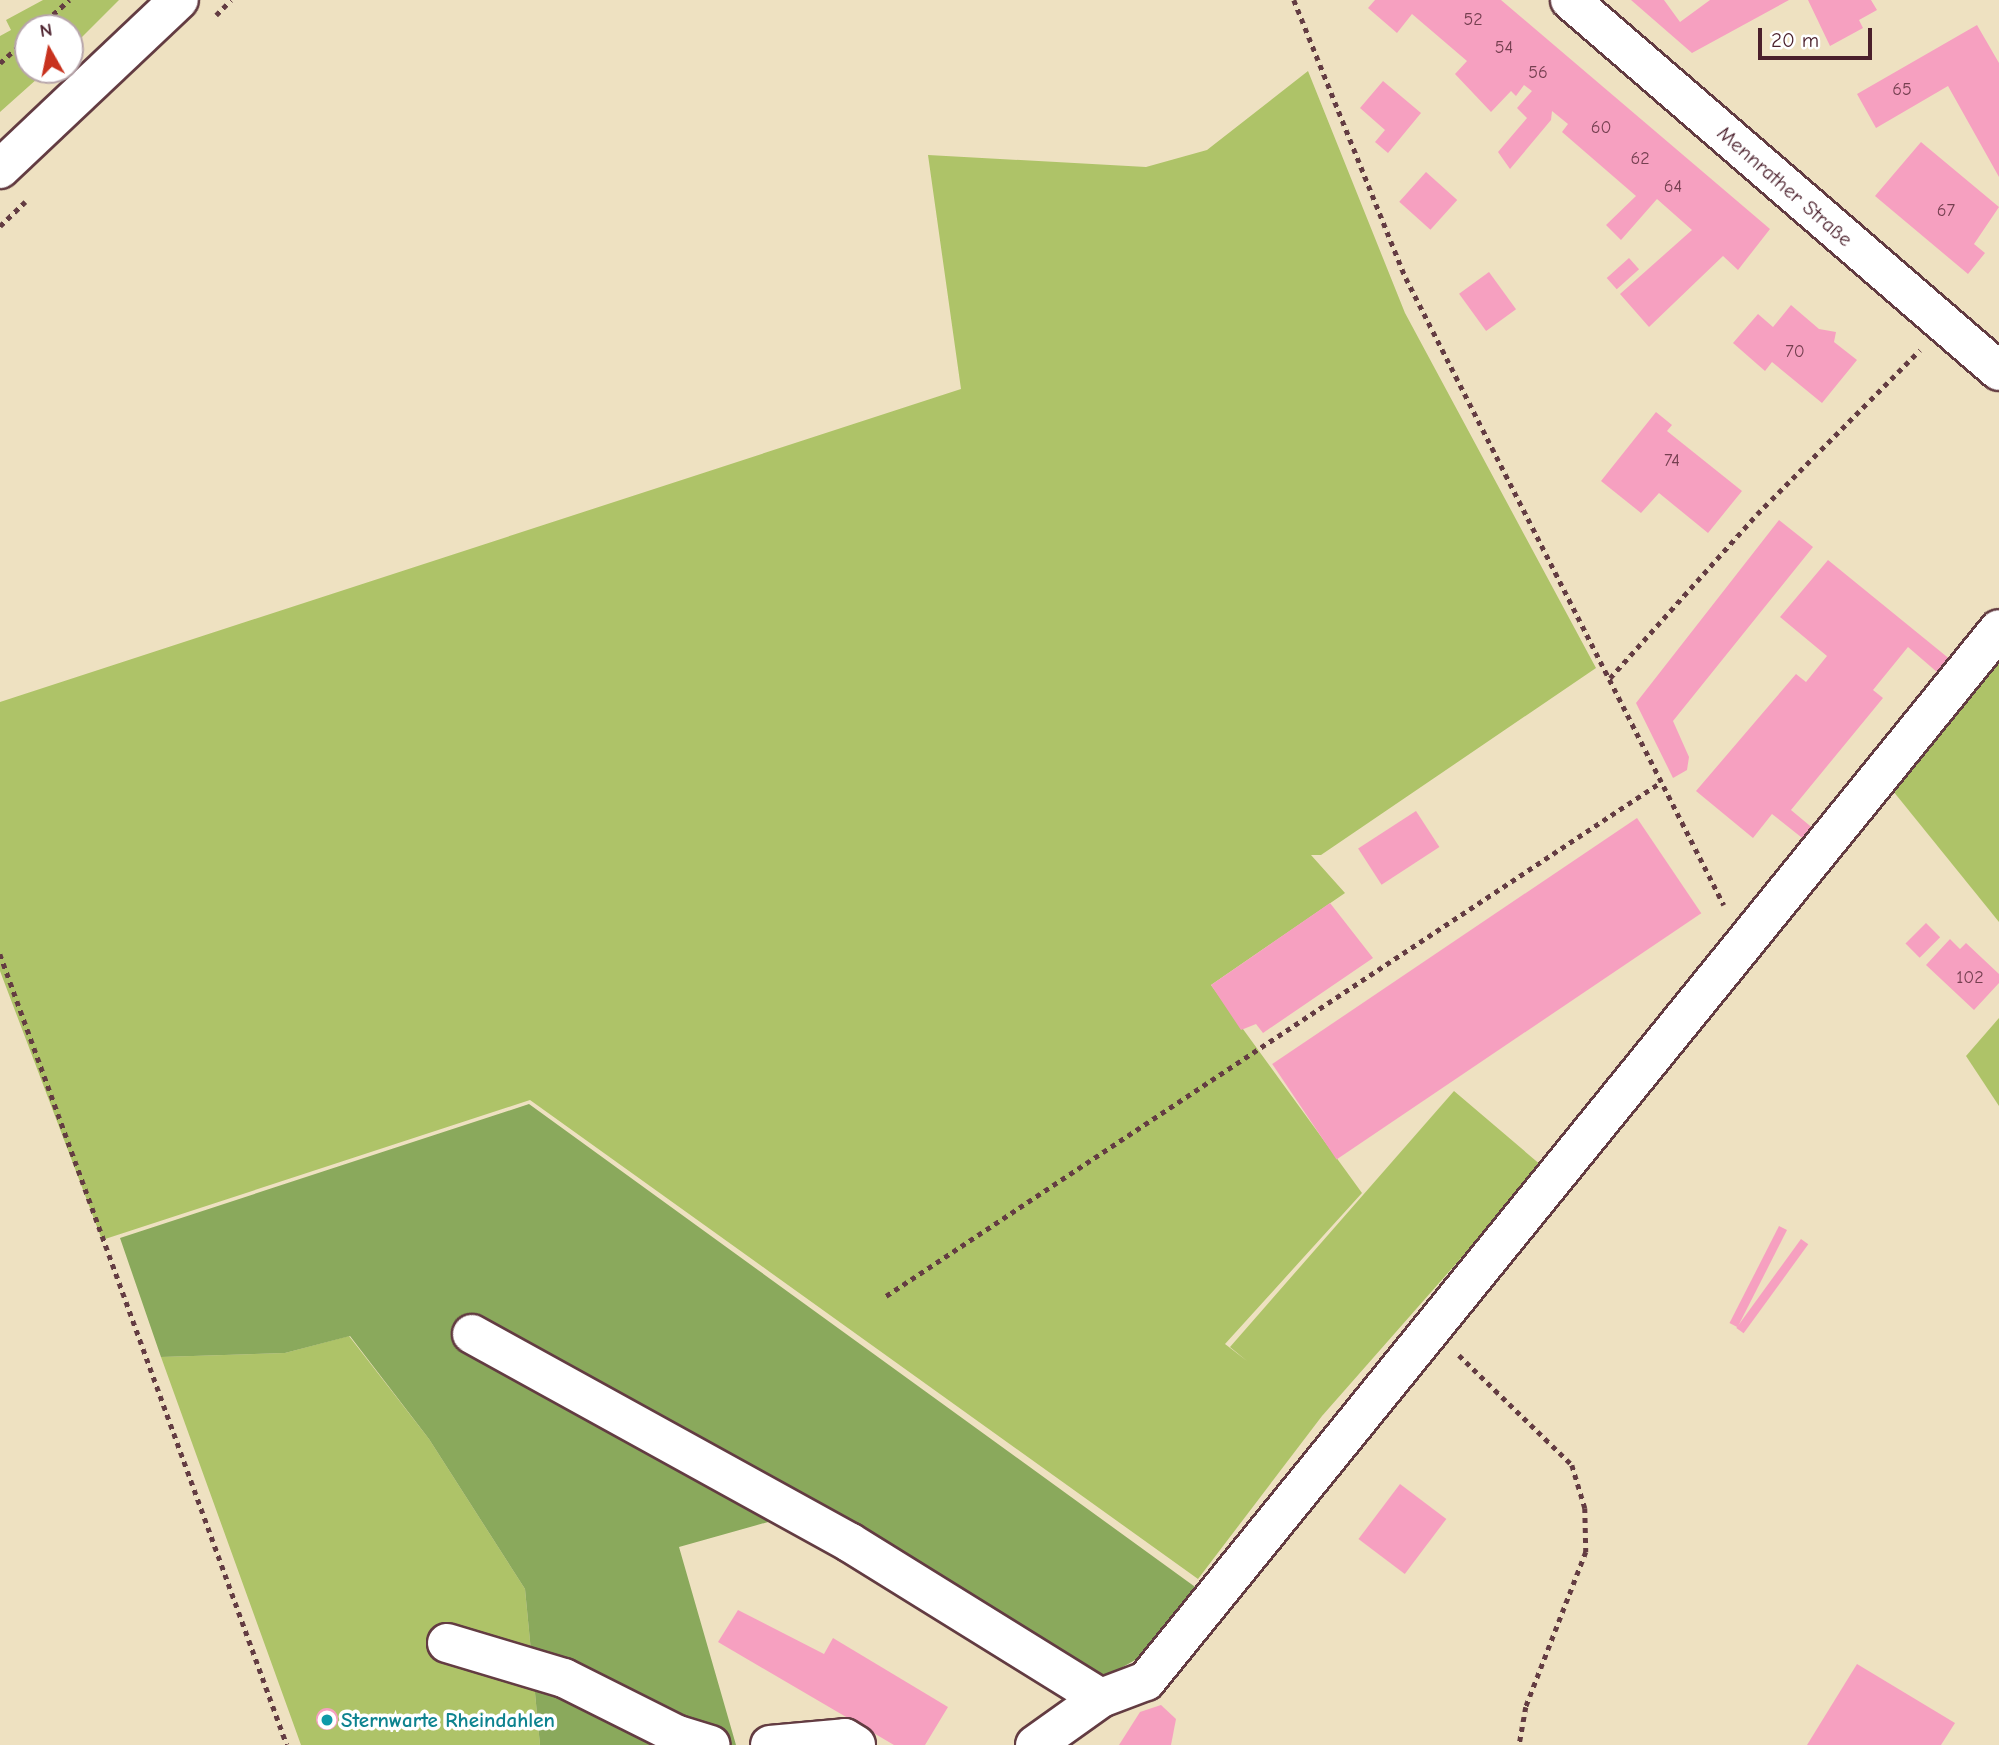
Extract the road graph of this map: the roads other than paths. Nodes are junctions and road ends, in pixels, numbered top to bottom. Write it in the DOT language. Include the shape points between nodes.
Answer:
graph roads {
  1 [pos="179,0"];
  2 [pos="1570,0"];
  3 [pos="0,169"];
  4 [pos="1999,371"];
  5 [pos="1999,629"];
  6 [pos="472,1334"];
  7 [pos="447,1643"];
  8 [pos="1101,1698"];
  9 [pos="710,1745"];
  10 [pos="769,1745"];
  11 [pos="856,1745"];
  12 [pos="1035,1745"];
  1 -- 3 [label="main road"];
  2 -- 4 [label="main road, Mennrather Straße"];
  5 -- 8 [label="main road" via="1429,1325 1146,1681"];
  6 -- 8 [label="main road" via="849,1542"];
  7 -- 9 [label="main road" via="564,1678 678,1735"];
  8 -- 12 [label="main road"];
  10 -- 11 [label="main road" via="845,1738"];
}
